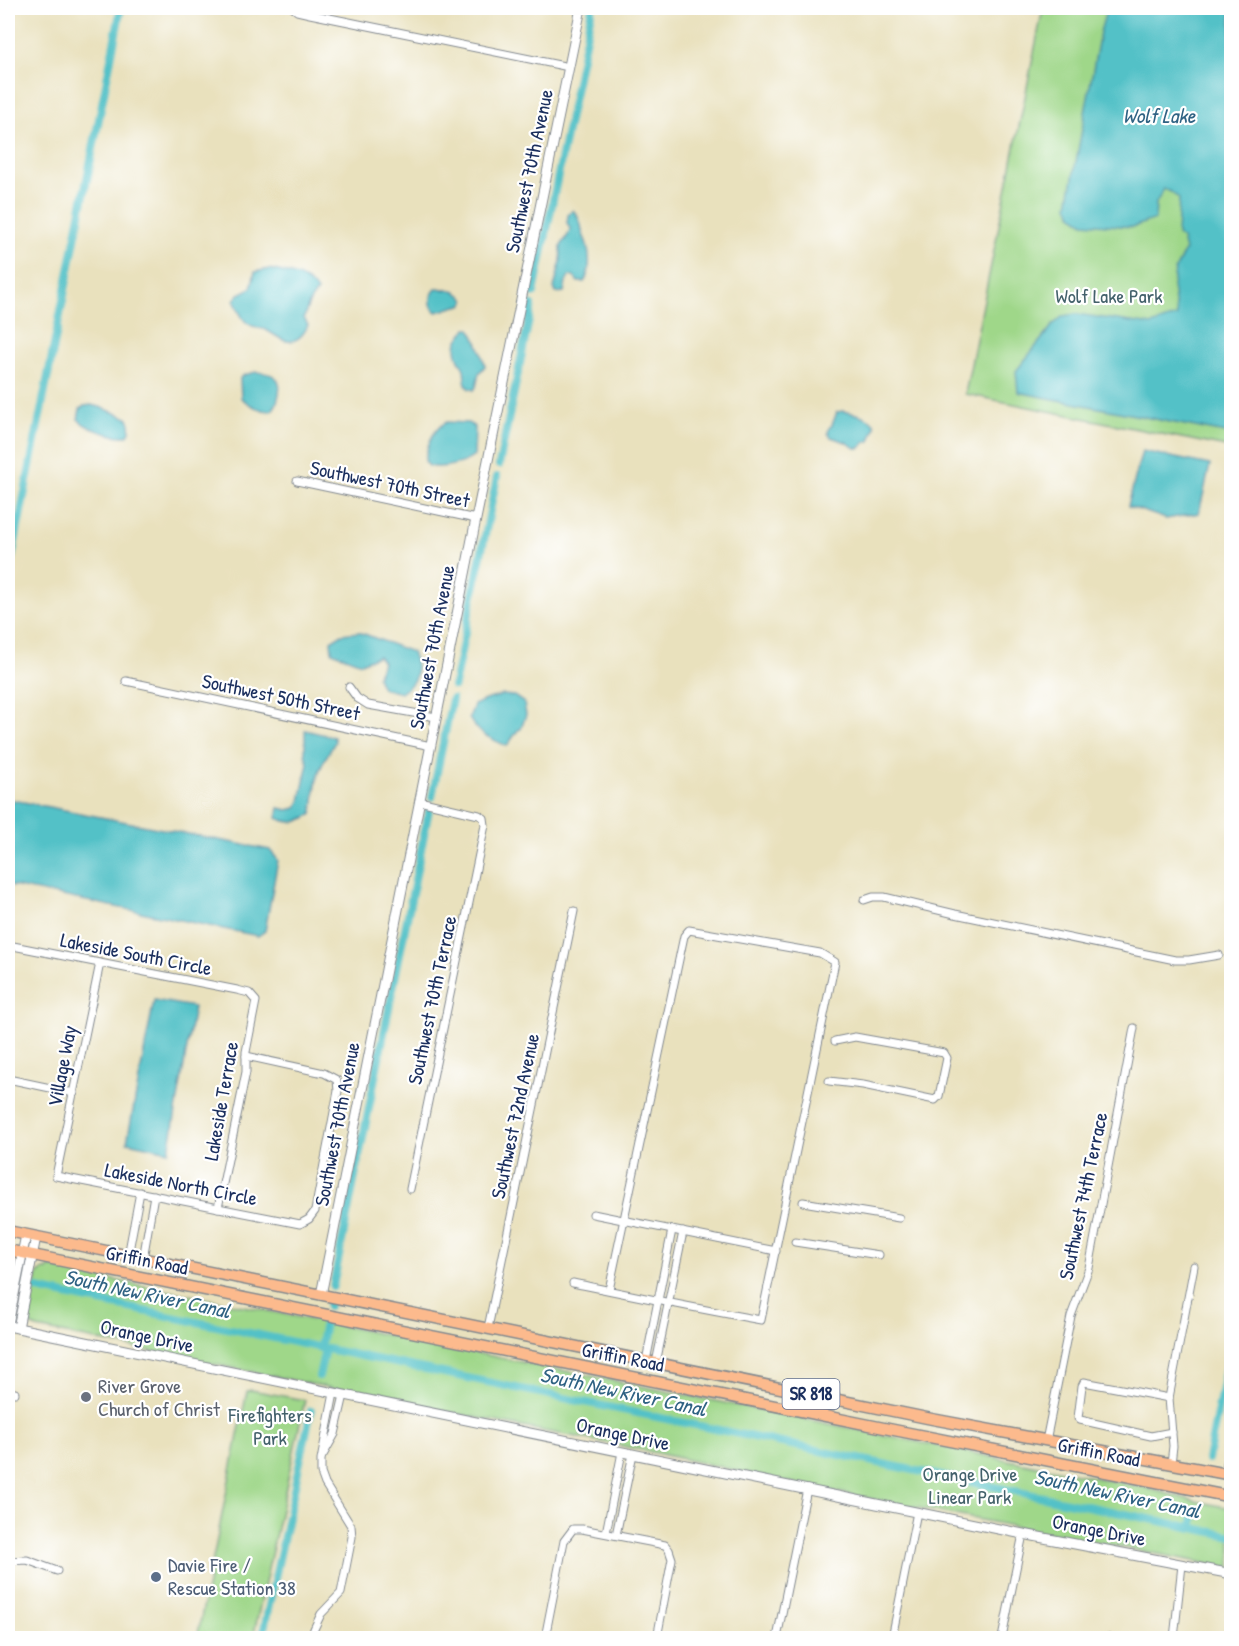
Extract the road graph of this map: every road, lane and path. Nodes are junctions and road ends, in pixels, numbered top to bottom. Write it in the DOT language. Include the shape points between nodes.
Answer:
graph roads {
  1 [pos="293,8"];
  2 [pos="581,8"];
  3 [pos="569,67"];
  4 [pos="297,481"];
  5 [pos="476,519"];
  6 [pos="126,681"];
  7 [pos="349,687"];
  8 [pos="436,717"];
  9 [pos="430,746"];
  10 [pos="420,801"];
  11 [pos="864,900"];
  12 [pos="574,911"];
  13 [pos="9,945"];
  14 [pos="1219,955"];
  15 [pos="8,957"];
  16 [pos="100,963"];
  17 [pos="255,1001"];
  18 [pos="1134,1028"];
  19 [pos="835,1041"];
  20 [pos="246,1056"];
  21 [pos="8,1079"];
  22 [pos="829,1081"];
  23 [pos="74,1093"];
  24 [pos="56,1176"];
  25 [pos="410,1189"];
  26 [pos="140,1192"];
  27 [pos="154,1195"];
  28 [pos="803,1202"];
  29 [pos="218,1208"];
  30 [pos="593,1214"];
  31 [pos="899,1218"];
  32 [pos="624,1220"];
  33 [pos="672,1230"];
  34 [pos="8,1231"];
  35 [pos="683,1232"];
  36 [pos="31,1236"];
  37 [pos="795,1242"];
  38 [pos="8,1250"];
  39 [pos="776,1251"];
  40 [pos="27,1254"];
  41 [pos="879,1255"];
  42 [pos="128,1256"];
  43 [pos="142,1259"];
  44 [pos="1194,1266"];
  45 [pos="573,1283"];
  46 [pos="609,1290"];
  47 [pos="321,1295"];
  48 [pos="349,1300"];
  49 [pos="658,1300"];
  50 [pos="668,1302"];
  51 [pos="286,1306"];
  52 [pos="328,1315"];
  53 [pos="8,1325"];
  54 [pos="18,1328"];
  55 [pos="488,1328"];
  56 [pos="651,1362"];
  57 [pos="339,1394"];
  58 [pos="1169,1398"];
  59 [pos="1172,1432"];
  60 [pos="1046,1441"];
  61 [pos="1232,1442"];
  62 [pos="1072,1446"];
  63 [pos="622,1452"];
  64 [pos="633,1454"];
  65 [pos="1021,1455"];
  66 [pos="1053,1461"];
  67 [pos="1171,1464"];
  68 [pos="1228,1474"];
  69 [pos="807,1489"];
  70 [pos="1232,1497"];
  71 [pos="917,1512"];
  72 [pos="606,1533"];
  73 [pos="1023,1534"];
  74 [pos="616,1535"];
  75 [pos="8,1561"];
  76 [pos="1182,1564"];
  77 [pos="57,1571"];
  78 [pos="1232,1574"];
  79 [pos="311,1638"];
  80 [pos="545,1638"];
  81 [pos="657,1638"];
  82 [pos="777,1638"];
  83 [pos="892,1638"];
  84 [pos="1002,1638"];
  85 [pos="1174,1638"];
  1 -- 3 [label="street"];
  2 -- 3 [label="street, Southwest 70th Avenue"];
  3 -- 5 [label="street, Southwest 70th Avenue"];
  4 -- 5 [label="street, Southwest 70th Street"];
  5 -- 8 [label="street, Southwest 70th Avenue"];
  6 -- 9 [label="street, Southwest 50th Street"];
  7 -- 8 [label="street" via="368,705"];
  8 -- 9 [label="street, Southwest 70th Avenue"];
  9 -- 10 [label="street, Southwest 70th Avenue"];
  10 -- 25 [label="street, Southwest 70th Terrace" via="479,815 484,818 484,825"];
  10 -- 47 [label="street, Southwest 70th Avenue"];
  11 -- 14 [label="street" via="884,897 1175,960"];
  12 -- 55 [label="street, Southwest 72nd Avenue"];
  13 -- 15 [label="street"];
  13 -- 16 [label="street, Lakeside South Circle"];
  16 -- 17 [label="street, Lakeside South Circle" via="237,990 249,993"];
  16 -- 23 [label="street, Village Way"];
  17 -- 20 [label="street, Lakeside Terrace"];
  18 -- 60 [label="street, Southwest 74th Terrace" via="1089,1268 1071,1316"];
  19 -- 22 [label="street" via="855,1037 944,1053 947,1058 935,1100"];
  20 -- 29 [label="street, Lakeside Terrace"];
  20 -- 29 [label="street, Lakeside North Circle" via="324,1072 337,1080 338,1090 315,1211 309,1219 300,1224"];
  21 -- 23 [label="street"];
  23 -- 24 [label="street, Village Way"];
  24 -- 26 [label="street, Lakeside North Circle"];
  26 -- 27 [label="street, Lakeside North Circle"];
  26 -- 42 [label="street"];
  27 -- 29 [label="street, Lakeside North Circle"];
  27 -- 43 [label="street"];
  28 -- 31 [label="street"];
  30 -- 32 [label="street"];
  32 -- 33 [label="street"];
  32 -- 39 [label="street" via="684,936 689,930 820,953 835,962"];
  32 -- 46 [label="street"];
  33 -- 35 [label="street"];
  33 -- 49 [label="street"];
  34 -- 36 [label="main road, Griffin Road / SR 818"];
  35 -- 39 [label="street"];
  35 -- 50 [label="street"];
  36 -- 40 [label="street"];
  36 -- 42 [label="main road, Griffin Road / SR 818"];
  37 -- 41 [label="street"];
  38 -- 40 [label="main road, Griffin Road / SR 818"];
  39 -- 50 [label="street" via="761,1320"];
  40 -- 51 [label="main road, Griffin Road / SR 818"];
  40 -- 53 [label="street" via="19,1267"];
  40 -- 54 [label="street" via="29,1269"];
  42 -- 43 [label="main road, Griffin Road / SR 818"];
  43 -- 47 [label="main road, Griffin Road / SR 818"];
  44 -- 58 [label="street"];
  45 -- 46 [label="street"];
  46 -- 49 [label="street"];
  47 -- 48 [label="main road, Griffin Road / SR 818"];
  47 -- 51 [label="main road" via="312,1303"];
  48 -- 52 [label="main road" via="333,1306"];
  48 -- 55 [label="main road, Griffin Road / SR 818"];
  49 -- 50 [label="street"];
  49 -- 56 [label="street"];
  50 -- 56 [label="street"];
  51 -- 52 [label="main road, Griffin Road / SR 818"];
  52 -- 65 [label="main road, Griffin Road / SR 818"];
  53 -- 54 [label="street, Orange Drive"];
  54 -- 57 [label="street, Orange Drive"];
  55 -- 56 [label="main road, Griffin Road / SR 818"];
  56 -- 60 [label="main road, Griffin Road / SR 818"];
  57 -- 63 [label="street, Orange Drive"];
  57 -- 79 [label="street" via="334,1434 321,1460 322,1478 351,1526 352,1538 341,1593 321,1614"];
  58 -- 59 [label="street"];
  58 -- 59 [label="street" via="1084,1382 1078,1418 1151,1436"];
  59 -- 67 [label="street"];
  60 -- 62 [label="main road, Griffin Road / SR 818"];
  60 -- 65 [label="main road" via="1039,1449"];
  61 -- 68 [label="street"];
  62 -- 66 [label="main road" via="1058,1453"];
  62 -- 67 [label="main road, Griffin Road / SR 818"];
  63 -- 64 [label="street, Orange Drive"];
  63 -- 72 [label="street"];
  64 -- 69 [label="street, Orange Drive"];
  64 -- 74 [label="street"];
  65 -- 66 [label="main road, Griffin Road / SR 818"];
  66 -- 70 [label="main road, Griffin Road / SR 818"];
  67 -- 68 [label="main road, Griffin Road / SR 818"];
  69 -- 71 [label="street, Orange Drive"];
  69 -- 82 [label="street"];
  71 -- 73 [label="street, Orange Drive"];
  71 -- 83 [label="street"];
  72 -- 74 [label="street"];
  72 -- 80 [label="street" via="573,1529 564,1541"];
  73 -- 76 [label="street, Orange Drive"];
  73 -- 84 [label="street"];
  74 -- 81 [label="street" via="665,1545 669,1550 672,1559"];
  75 -- 77 [label="street" via="27,1560"];
  76 -- 78 [label="street, Orange Drive"];
  76 -- 85 [label="street"];
}
